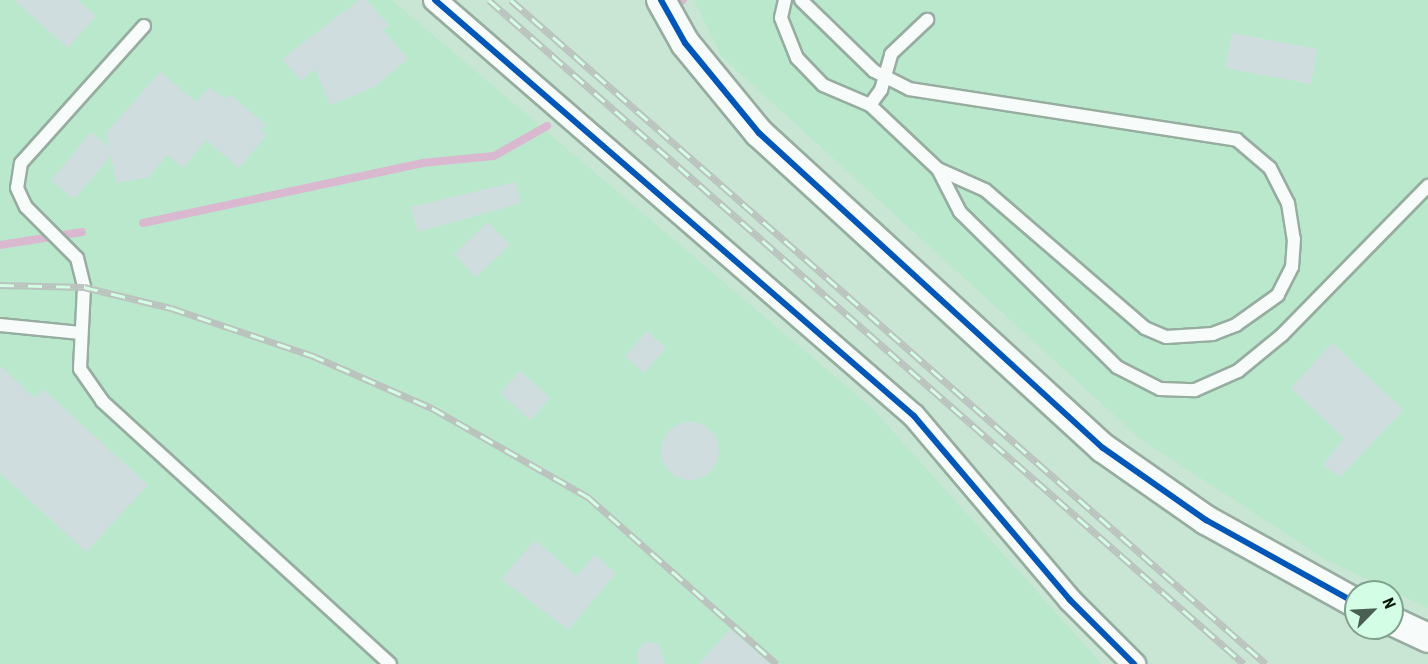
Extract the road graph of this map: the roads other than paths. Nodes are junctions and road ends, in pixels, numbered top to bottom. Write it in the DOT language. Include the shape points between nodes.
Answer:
graph roads {
  1 [pos="435,0"];
  2 [pos="660,0"];
  3 [pos="785,0"];
  4 [pos="801,0"];
  5 [pos="927,20"];
  6 [pos="144,26"];
  7 [pos="885,78"];
  8 [pos="870,105"];
  9 [pos="938,169"];
  10 [pos="1428,186"];
  11 [pos="0,325"];
  12 [pos="81,333"];
  13 [pos="1344,596"];
  14 [pos="1404,627"];
  15 [pos="1428,638"];
  16 [pos="390,664"];
  17 [pos="1134,664"];
  1 -- 17 [label="street" via="914,416 1070,600"];
  2 -- 13 [label="street" via="685,43 759,133 1103,448 1206,520"];
  3 -- 8 [label="lane" via="781,18 797,58 823,85"];
  4 -- 7 [label="lane"];
  5 -- 7 [label="lane" via="891,54"];
  6 -- 12 [label="lane" via="21,163 17,188 26,207 65,240 77,258 84,287"];
  7 -- 8 [label="lane"];
  7 -- 9 [label="lane" via="909,88 1237,140 1270,168 1288,203 1294,238 1292,267 1278,295 1236,325 1213,334 1166,338 1145,328 985,190"];
  8 -- 9 [label="lane"];
  9 -- 10 [label="lane" via="960,212 1117,367 1160,388 1196,390 1239,371 1282,335"];
  11 -- 12 [label="lane"];
  12 -- 16 [label="lane" via="80,369 102,401"];
  14 -- 15 [label="street"];
}
